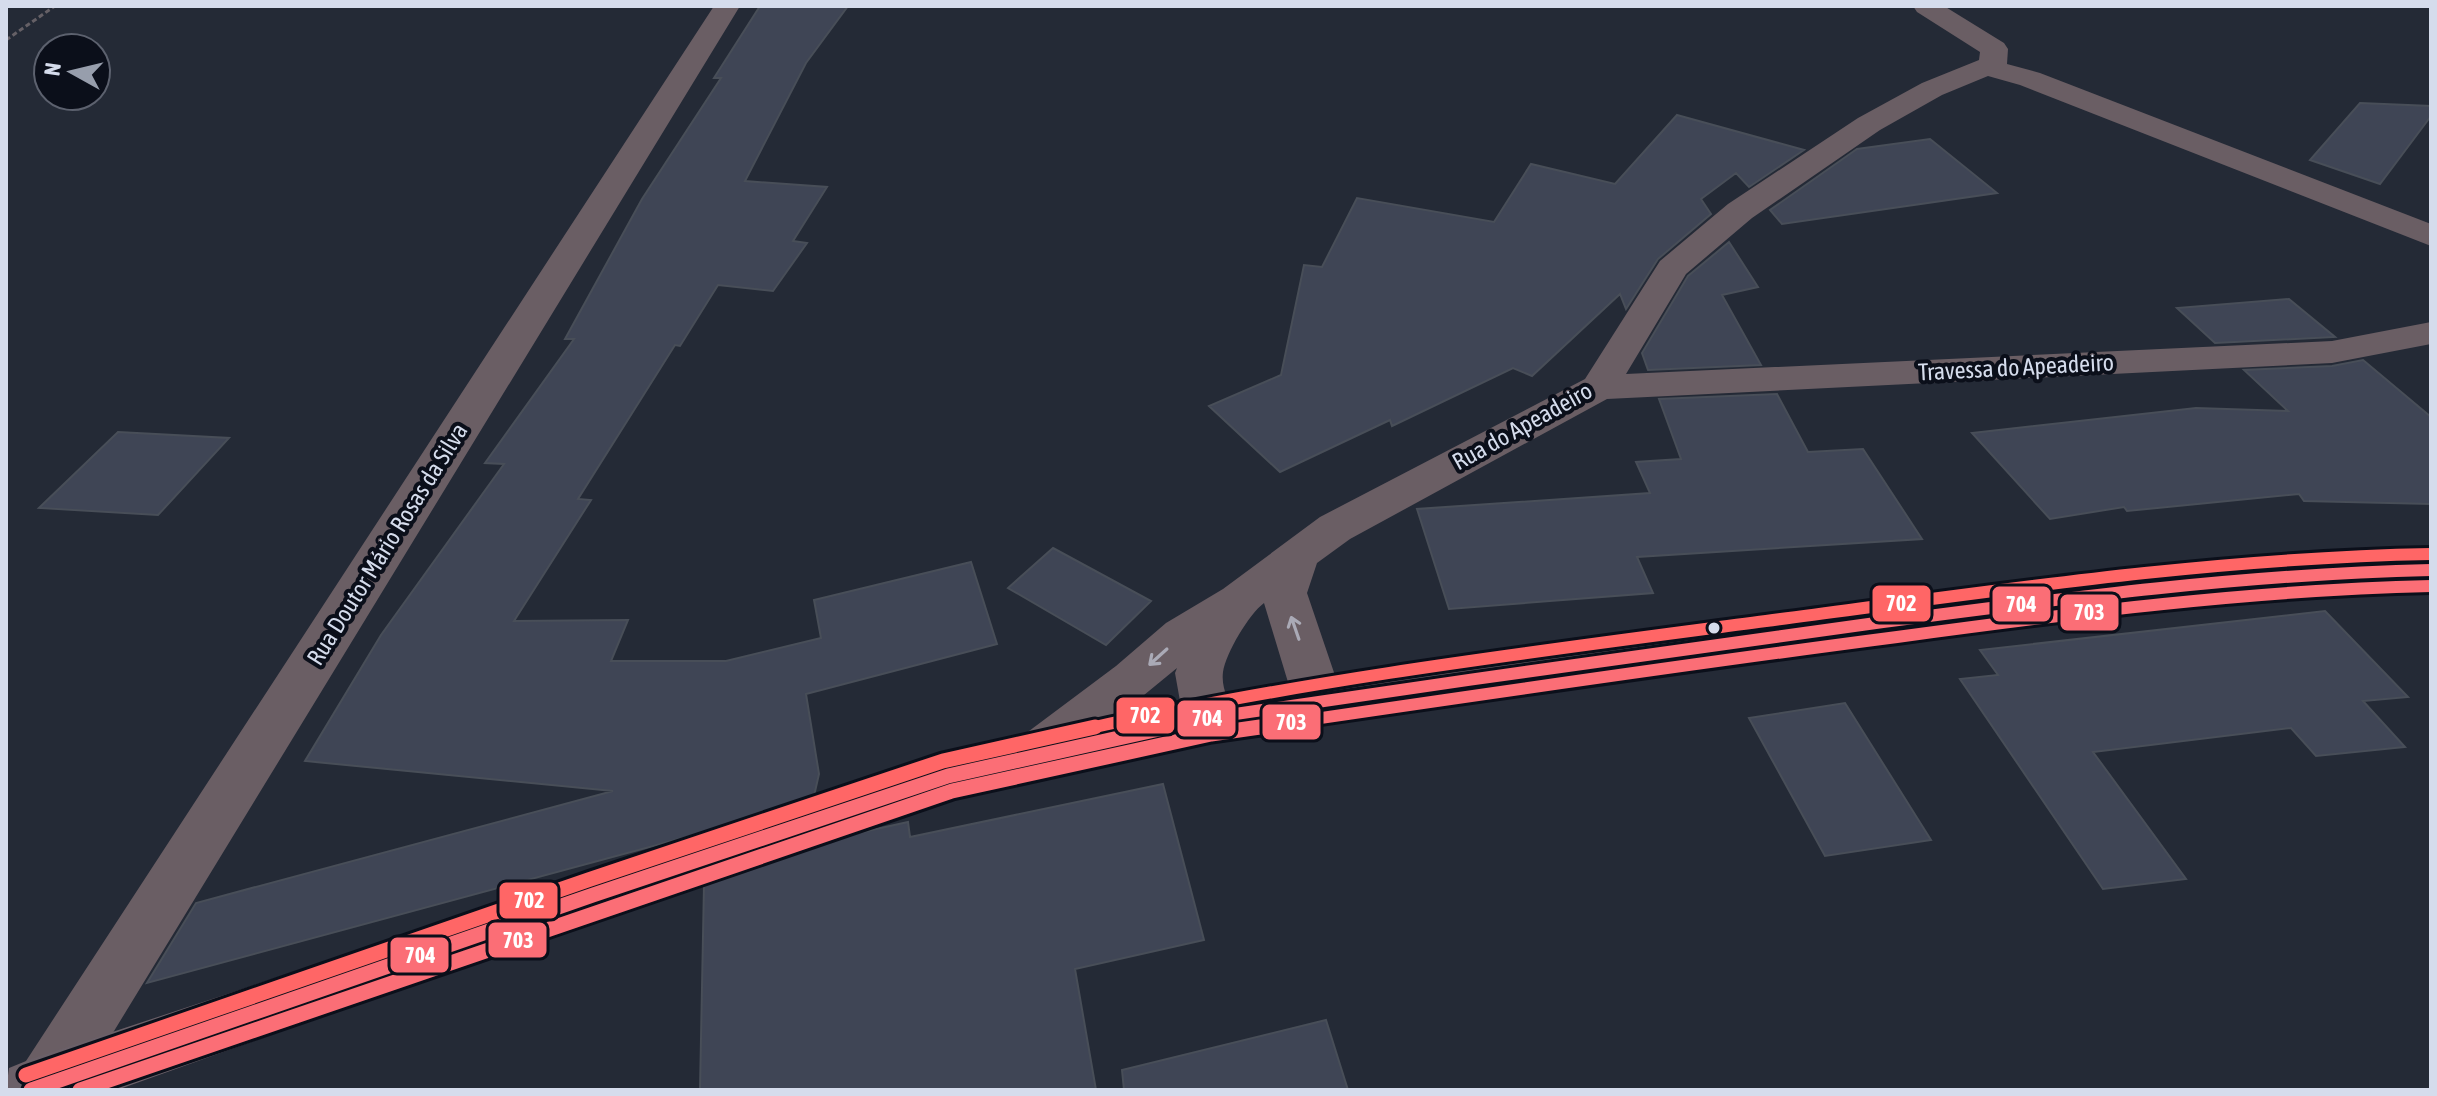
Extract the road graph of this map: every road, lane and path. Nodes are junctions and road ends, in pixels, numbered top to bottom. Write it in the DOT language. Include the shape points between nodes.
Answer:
graph roads {
  1 [pos="55,6"];
  2 [pos="727,6"];
  3 [pos="1926,6"];
  4 [pos="6,40"];
  5 [pos="1987,67"];
  6 [pos="2431,236"];
  7 [pos="2431,333"];
  8 [pos="1599,387"];
  9 [pos="1299,553"];
  10 [pos="2431,570"];
  11 [pos="1243,595"];
  12 [pos="1319,702"];
  13 [pos="1208,718"];
  14 [pos="1031,758"];
  15 [pos="39,1086"];
  1 -- 4 [label="path"];
  2 -- 15 [label="street, Rua Doutor Mário Rosas da Silva"];
  3 -- 5 [label="street" via="1994,49 1993,64"];
  5 -- 6 [label="street" via="2030,79"];
  5 -- 8 [label="street, Rua do Apeadeiro" via="1932,89 1869,124 1740,211 1672,268"];
  7 -- 8 [label="street, Travessa do Apeadeiro" via="2332,352"];
  8 -- 9 [label="street, Rua do Apeadeiro" via="1335,528"];
  9 -- 11 [label="street, Rua do Apeadeiro"];
  12 -- 9 [label="street, one-way" via="1284,593"];
  10 -- 12 [label="street" via="2332,572 2043,601"];
  11 -- 13 [label="street, Rua do Apeadeiro" via="1215,634 1199,673"];
  11 -- 14 [label="street, one-way" via="1183,635"];
  12 -- 13 [label="street"];
  13 -- 14 [label="street"];
  14 -- 15 [label="street" via="948,776"];
}
